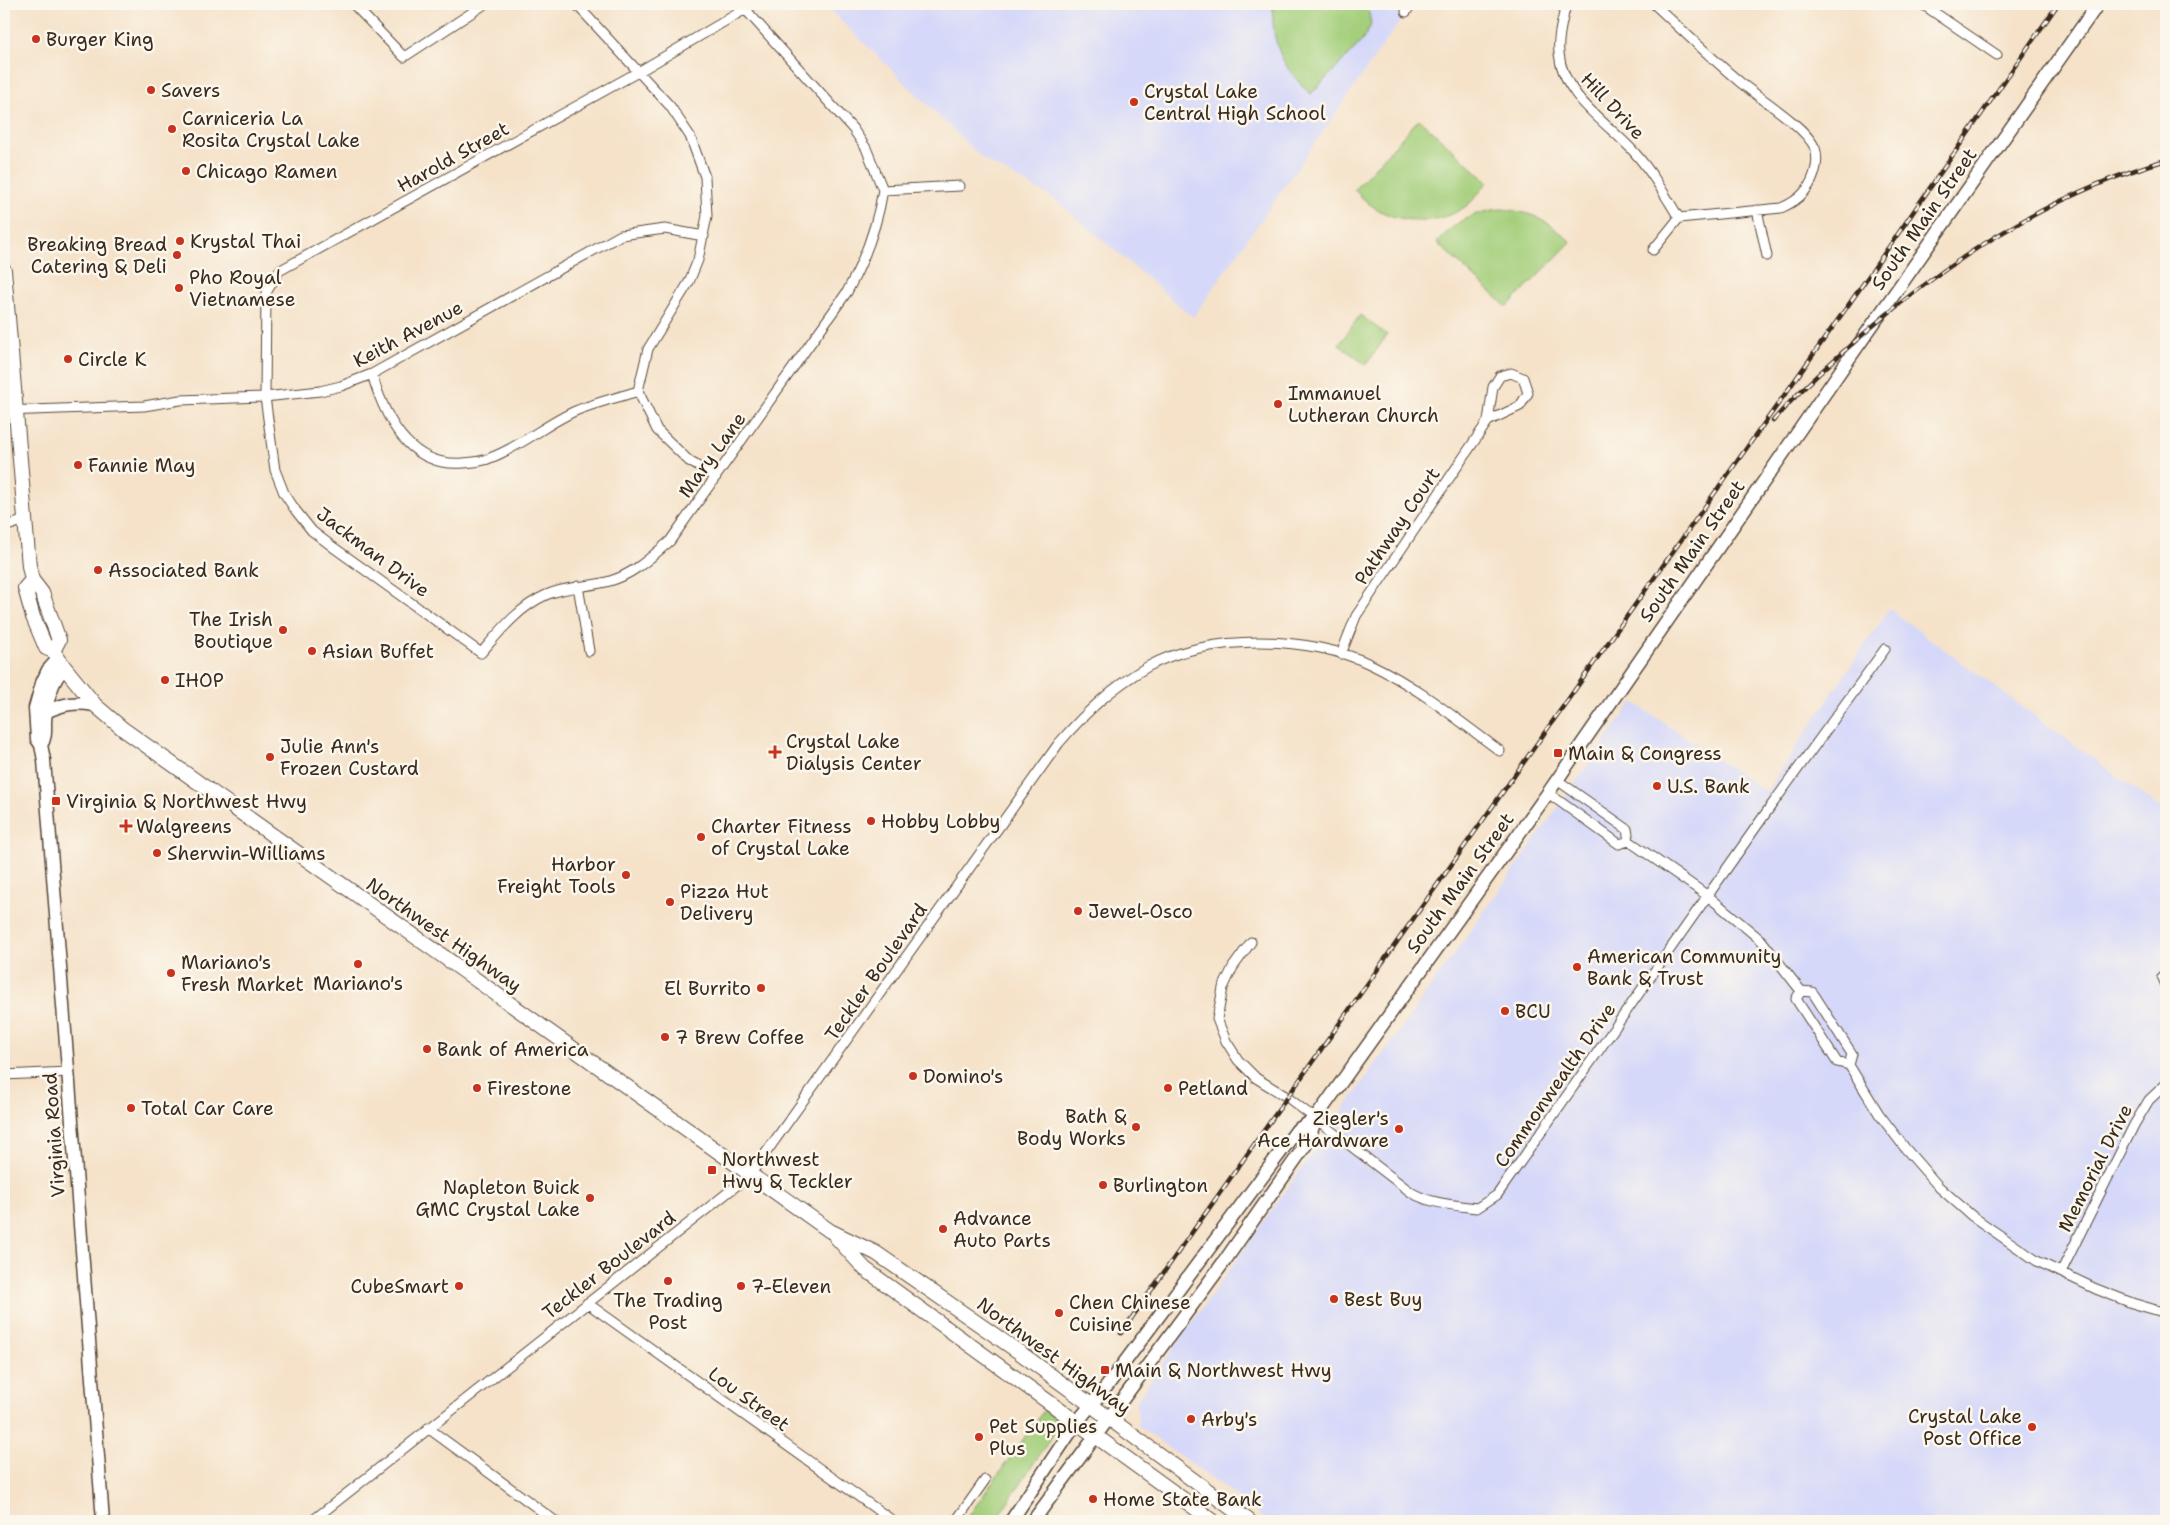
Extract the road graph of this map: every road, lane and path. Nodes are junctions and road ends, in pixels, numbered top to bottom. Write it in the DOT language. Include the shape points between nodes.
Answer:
graph roads {
  1 [pos="353,4"];
  2 [pos="485,4"];
  3 [pos="576,4"];
  4 [pos="1412,4"];
  5 [pos="1566,4"];
  6 [pos="1654,4"];
  7 [pos="1922,4"];
  8 [pos="2098,4"];
  9 [pos="749,6"];
  10 [pos="1406,12"];
  11 [pos="1996,55"];
  12 [pos="640,71"];
  13 [pos="960,186"];
  14 [pos="883,190"];
  15 [pos="1757,210"];
  16 [pos="1679,218"];
  17 [pos="704,236"];
  18 [pos="1653,250"];
  19 [pos="1767,256"];
  20 [pos="4,270"];
  21 [pos="372,374"];
  22 [pos="638,391"];
  23 [pos="266,397"];
  24 [pos="10,410"];
  25 [pos="1488,421"];
  26 [pos="716,477"];
  27 [pos="25,520"];
  28 [pos="4,526"];
  29 [pos="578,586"];
  30 [pos="1885,648"];
  31 [pos="589,651"];
  32 [pos="481,653"];
  33 [pos="1341,654"];
  34 [pos="59,659"];
  35 [pos="95,705"];
  36 [pos="46,712"];
  37 [pos="41,745"];
  38 [pos="1500,751"];
  39 [pos="1557,780"];
  40 [pos="1548,793"];
  41 [pos="1629,841"];
  42 [pos="1708,896"];
  43 [pos="1251,942"];
  44 [pos="2162,976"];
  45 [pos="2166,985"];
  46 [pos="1801,990"];
  47 [pos="1849,1065"];
  48 [pos="68,1072"];
  49 [pos="4,1075"];
  50 [pos="2166,1084"];
  51 [pos="1314,1119"];
  52 [pos="750,1175"];
  53 [pos="830,1231"];
  54 [pos="2061,1272"];
  55 [pos="587,1303"];
  56 [pos="2166,1313"];
  57 [pos="1090,1405"];
  58 [pos="1109,1419"];
  59 [pos="1077,1422"];
  60 [pos="428,1428"];
  61 [pos="1096,1436"];
  62 [pos="985,1480"];
  63 [pos="103,1521"];
  64 [pos="312,1521"];
  65 [pos="555,1521"];
  66 [pos="893,1521"];
  67 [pos="956,1521"];
  68 [pos="1011,1521"];
  69 [pos="1033,1521"];
  70 [pos="1213,1521"];
  71 [pos="1249,1521"];
  1 -- 2 [label="street" via="404,57"];
  3 -- 12 [label="street"];
  4 -- 10 [label="street"];
  5 -- 16 [label="street, Hill Drive" via="1559,53 1567,80 1652,174"];
  6 -- 15 [label="street" via="1740,82 1800,128 1816,151 1814,177 1808,190 1781,208"];
  7 -- 11 [label="street"];
  8 -- 39 [label="street, South Main Street"];
  9 -- 12 [label="street, Harold Street"];
  9 -- 14 [label="street" via="853,129 866,148"];
  12 -- 17 [label="street" via="670,106 690,136 700,160 707,193 708,216"];
  12 -- 23 [label="street, Harold Street" via="279,271 266,293"];
  13 -- 14 [label="street"];
  14 -- 26 [label="street, Mary Lane" via="862,265 847,292"];
  15 -- 16 [label="street"];
  15 -- 19 [label="street"];
  16 -- 18 [label="street"];
  17 -- 21 [label="street, Keith Avenue" via="665,229 621,235"];
  17 -- 22 [label="street" via="689,282 648,349"];
  20 -- 24 [label="main road"];
  21 -- 22 [label="street" via="388,415 404,441 426,456 454,464 491,458 574,412"];
  21 -- 23 [label="street, Keith Avenue" via="320,391"];
  22 -- 26 [label="street" via="657,430 689,461"];
  23 -- 24 [label="street, Keith Avenue" via="180,400 144,406"];
  23 -- 32 [label="street, Jackman Drive" via="275,470 284,493 301,518 333,548"];
  24 -- 27 [label="main road"];
  25 -- 25 [label="street, Pathway Court" via="1520,406 1528,393 1524,378 1511,373 1500,376 1494,387"];
  25 -- 33 [label="street, Pathway Court" via="1356,616"];
  26 -- 29 [label="street, Mary Lane" via="670,541 638,568 610,581"];
  27 -- 28 [label="street"];
  27 -- 34 [label="main road" via="32,580 42,593 59,640"];
  29 -- 31 [label="street"];
  29 -- 32 [label="street, Mary Lane" via="547,594 527,605"];
  30 -- 42 [label="street, Commonwealth Drive"];
  33 -- 38 [label="street, Teckler Boulevard" via="1371,664 1421,694"];
  33 -- 52 [label="street, Teckler Boulevard" via="1294,643 1256,641 1184,653 1149,666 1086,712 1025,788"];
  34 -- 35 [label="main road, Northwest Highway"];
  34 -- 36 [label="street, Virginia Road"];
  34 -- 37 [label="street, Virginia Road" via="48,670 37,696 36,739"];
  35 -- 36 [label="street" via="71,702"];
  35 -- 52 [label="main road, Northwest Highway" via="148,748"];
  36 -- 37 [label="street, Virginia Road" via="45,740"];
  37 -- 48 [label="street, Virginia Road"];
  39 -- 40 [label="street, South Main Street"];
  39 -- 41 [label="street" via="1627,829"];
  40 -- 41 [label="street" via="1619,844"];
  40 -- 51 [label="street, South Main Street"];
  41 -- 42 [label="street"];
  42 -- 46 [label="street" via="1762,941"];
  42 -- 51 [label="street, Commonwealth Drive" via="1497,1195 1484,1204 1476,1208 1422,1199 1412,1194"];
  43 -- 51 [label="street, Commonwealth Drive" via="1223,988 1217,1019 1238,1060 1256,1078"];
  44 -- 45 [label="street"];
  46 -- 47 [label="street" via="1812,992 1826,1013 1852,1054"];
  46 -- 47 [label="street" via="1796,999 1837,1062"];
  47 -- 54 [label="street" via="1884,1121 1938,1186 1972,1216 2037,1260"];
  48 -- 49 [label="street"];
  48 -- 63 [label="street, Virginia Road"];
  50 -- 54 [label="street, Memorial Drive" via="2148,1100 2134,1125"];
  51 -- 57 [label="street, South Main Street" via="1297,1130"];
  51 -- 58 [label="street, South Main Street" via="1309,1140"];
  52 -- 53 [label="main road, Northwest Highway"];
  52 -- 55 [label="street, Teckler Boulevard"];
  53 -- 57 [label="main road, Northwest Highway" via="876,1253"];
  53 -- 59 [label="main road, Northwest Highway" via="865,1269"];
  54 -- 56 [label="street" via="2132,1304"];
  55 -- 60 [label="street, Teckler Boulevard"];
  55 -- 66 [label="street, Lou Street"];
  57 -- 58 [label="main road, Northwest Highway"];
  57 -- 59 [label="street, South Main Street"];
  58 -- 61 [label="street, South Main Street"];
  58 -- 71 [label="main road, Northwest Highway"];
  59 -- 61 [label="main road, Northwest Highway"];
  59 -- 68 [label="street, South Main Street"];
  60 -- 64 [label="street, Teckler Boulevard"];
  60 -- 65 [label="street"];
  61 -- 69 [label="street, South Main Street"];
  61 -- 70 [label="main road, Northwest Highway"];
  62 -- 67 [label="street"];
}
